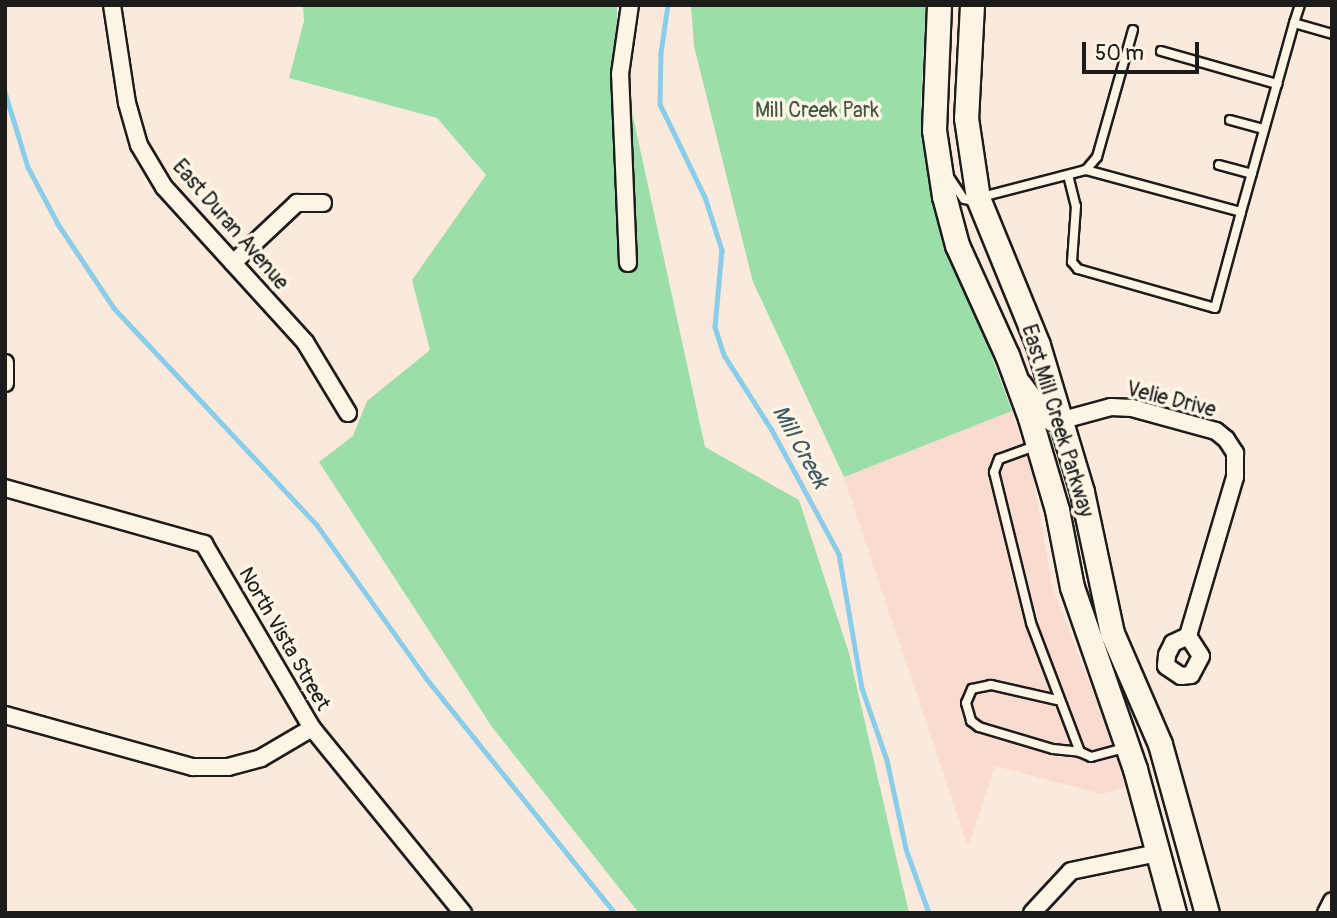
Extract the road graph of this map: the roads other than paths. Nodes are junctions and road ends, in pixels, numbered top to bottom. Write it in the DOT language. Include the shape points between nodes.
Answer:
graph roads {
  1 [pos="112,5"];
  2 [pos="630,5"];
  3 [pos="939,5"];
  4 [pos="972,5"];
  5 [pos="1300,5"];
  6 [pos="1294,23"];
  7 [pos="1133,30"];
  8 [pos="1332,34"];
  9 [pos="1161,51"];
  10 [pos="1277,84"];
  11 [pos="1230,120"];
  12 [pos="1264,129"];
  13 [pos="1219,165"];
  14 [pos="941,167"];
  15 [pos="1086,170"];
  16 [pos="1252,174"];
  17 [pos="1068,175"];
  18 [pos="978,198"];
  19 [pos="323,204"];
  20 [pos="1241,212"];
  21 [pos="233,262"];
  22 [pos="628,263"];
  23 [pos="5,363"];
  24 [pos="1012,367"];
  25 [pos="5,383"];
  26 [pos="348,413"];
  27 [pos="1060,421"];
  28 [pos="1038,445"];
  29 [pos="5,488"];
  30 [pos="1188,636"];
  31 [pos="1057,700"];
  32 [pos="5,715"];
  33 [pos="312,728"];
  34 [pos="1127,748"];
  35 [pos="1080,752"];
  36 [pos="1158,853"];
  37 [pos="1332,901"];
  38 [pos="463,913"];
  39 [pos="1032,913"];
  40 [pos="1174,913"];
  41 [pos="1207,913"];
  42 [pos="1326,913"];
  1 -- 21 [label="street, East Duran Avenue" via="127,103 139,145 164,187"];
  2 -- 22 [label="street" via="620,74"];
  3 -- 14 [label="street, East Mill Creek Parkway" via="934,121"];
  4 -- 18 [label="street, East Mill Creek Parkway" via="966,118"];
  5 -- 6 [label="lane"];
  6 -- 8 [label="lane"];
  6 -- 10 [label="lane"];
  7 -- 15 [label="lane" via="1097,158"];
  9 -- 10 [label="lane"];
  10 -- 12 [label="lane"];
  11 -- 12 [label="lane"];
  12 -- 16 [label="lane"];
  13 -- 16 [label="lane"];
  14 -- 18 [label="lane" via="964,199"];
  14 -- 24 [label="street, East Mill Creek Parkway" via="957,245"];
  15 -- 17 [label="lane"];
  15 -- 20 [label="lane"];
  16 -- 20 [label="lane"];
  17 -- 18 [label="lane"];
  17 -- 20 [label="lane" via="1076,206 1072,262 1078,269 1215,308"];
  18 -- 27 [label="street, East Mill Creek Parkway" via="1038,345"];
  19 -- 21 [label="street" via="297,203"];
  21 -- 26 [label="street, East Duran Avenue" via="305,342"];
  23 -- 25 [label="street"];
  24 -- 27 [label="street" via="1049,421"];
  24 -- 28 [label="street, East Mill Creek Parkway"];
  27 -- 30 [label="street, Velie Drive" via="1111,407 1132,408 1216,431 1235,453 1235,477"];
  27 -- 41 [label="street, East Mill Creek Parkway" via="1083,492 1112,634 1168,768"];
  28 -- 31 [label="lane" via="999,459 994,472 1031,623"];
  28 -- 34 [label="street, East Mill Creek Parkway" via="1072,587"];
  29 -- 33 [label="street, North Vista Street" via="204,544"];
  31 -- 35 [label="lane"];
  31 -- 35 [label="lane" via="990,685 972,689 966,702 971,721 979,727"];
  32 -- 33 [label="street" via="193,766 228,767 261,758"];
  33 -- 38 [label="street, North Vista Street"];
  34 -- 35 [label="lane" via="1090,757"];
  34 -- 36 [label="street, East Mill Creek Parkway"];
  36 -- 39 [label="street" via="1071,871"];
  36 -- 40 [label="street, East Mill Creek Parkway"];
  37 -- 42 [label="street"];
}
